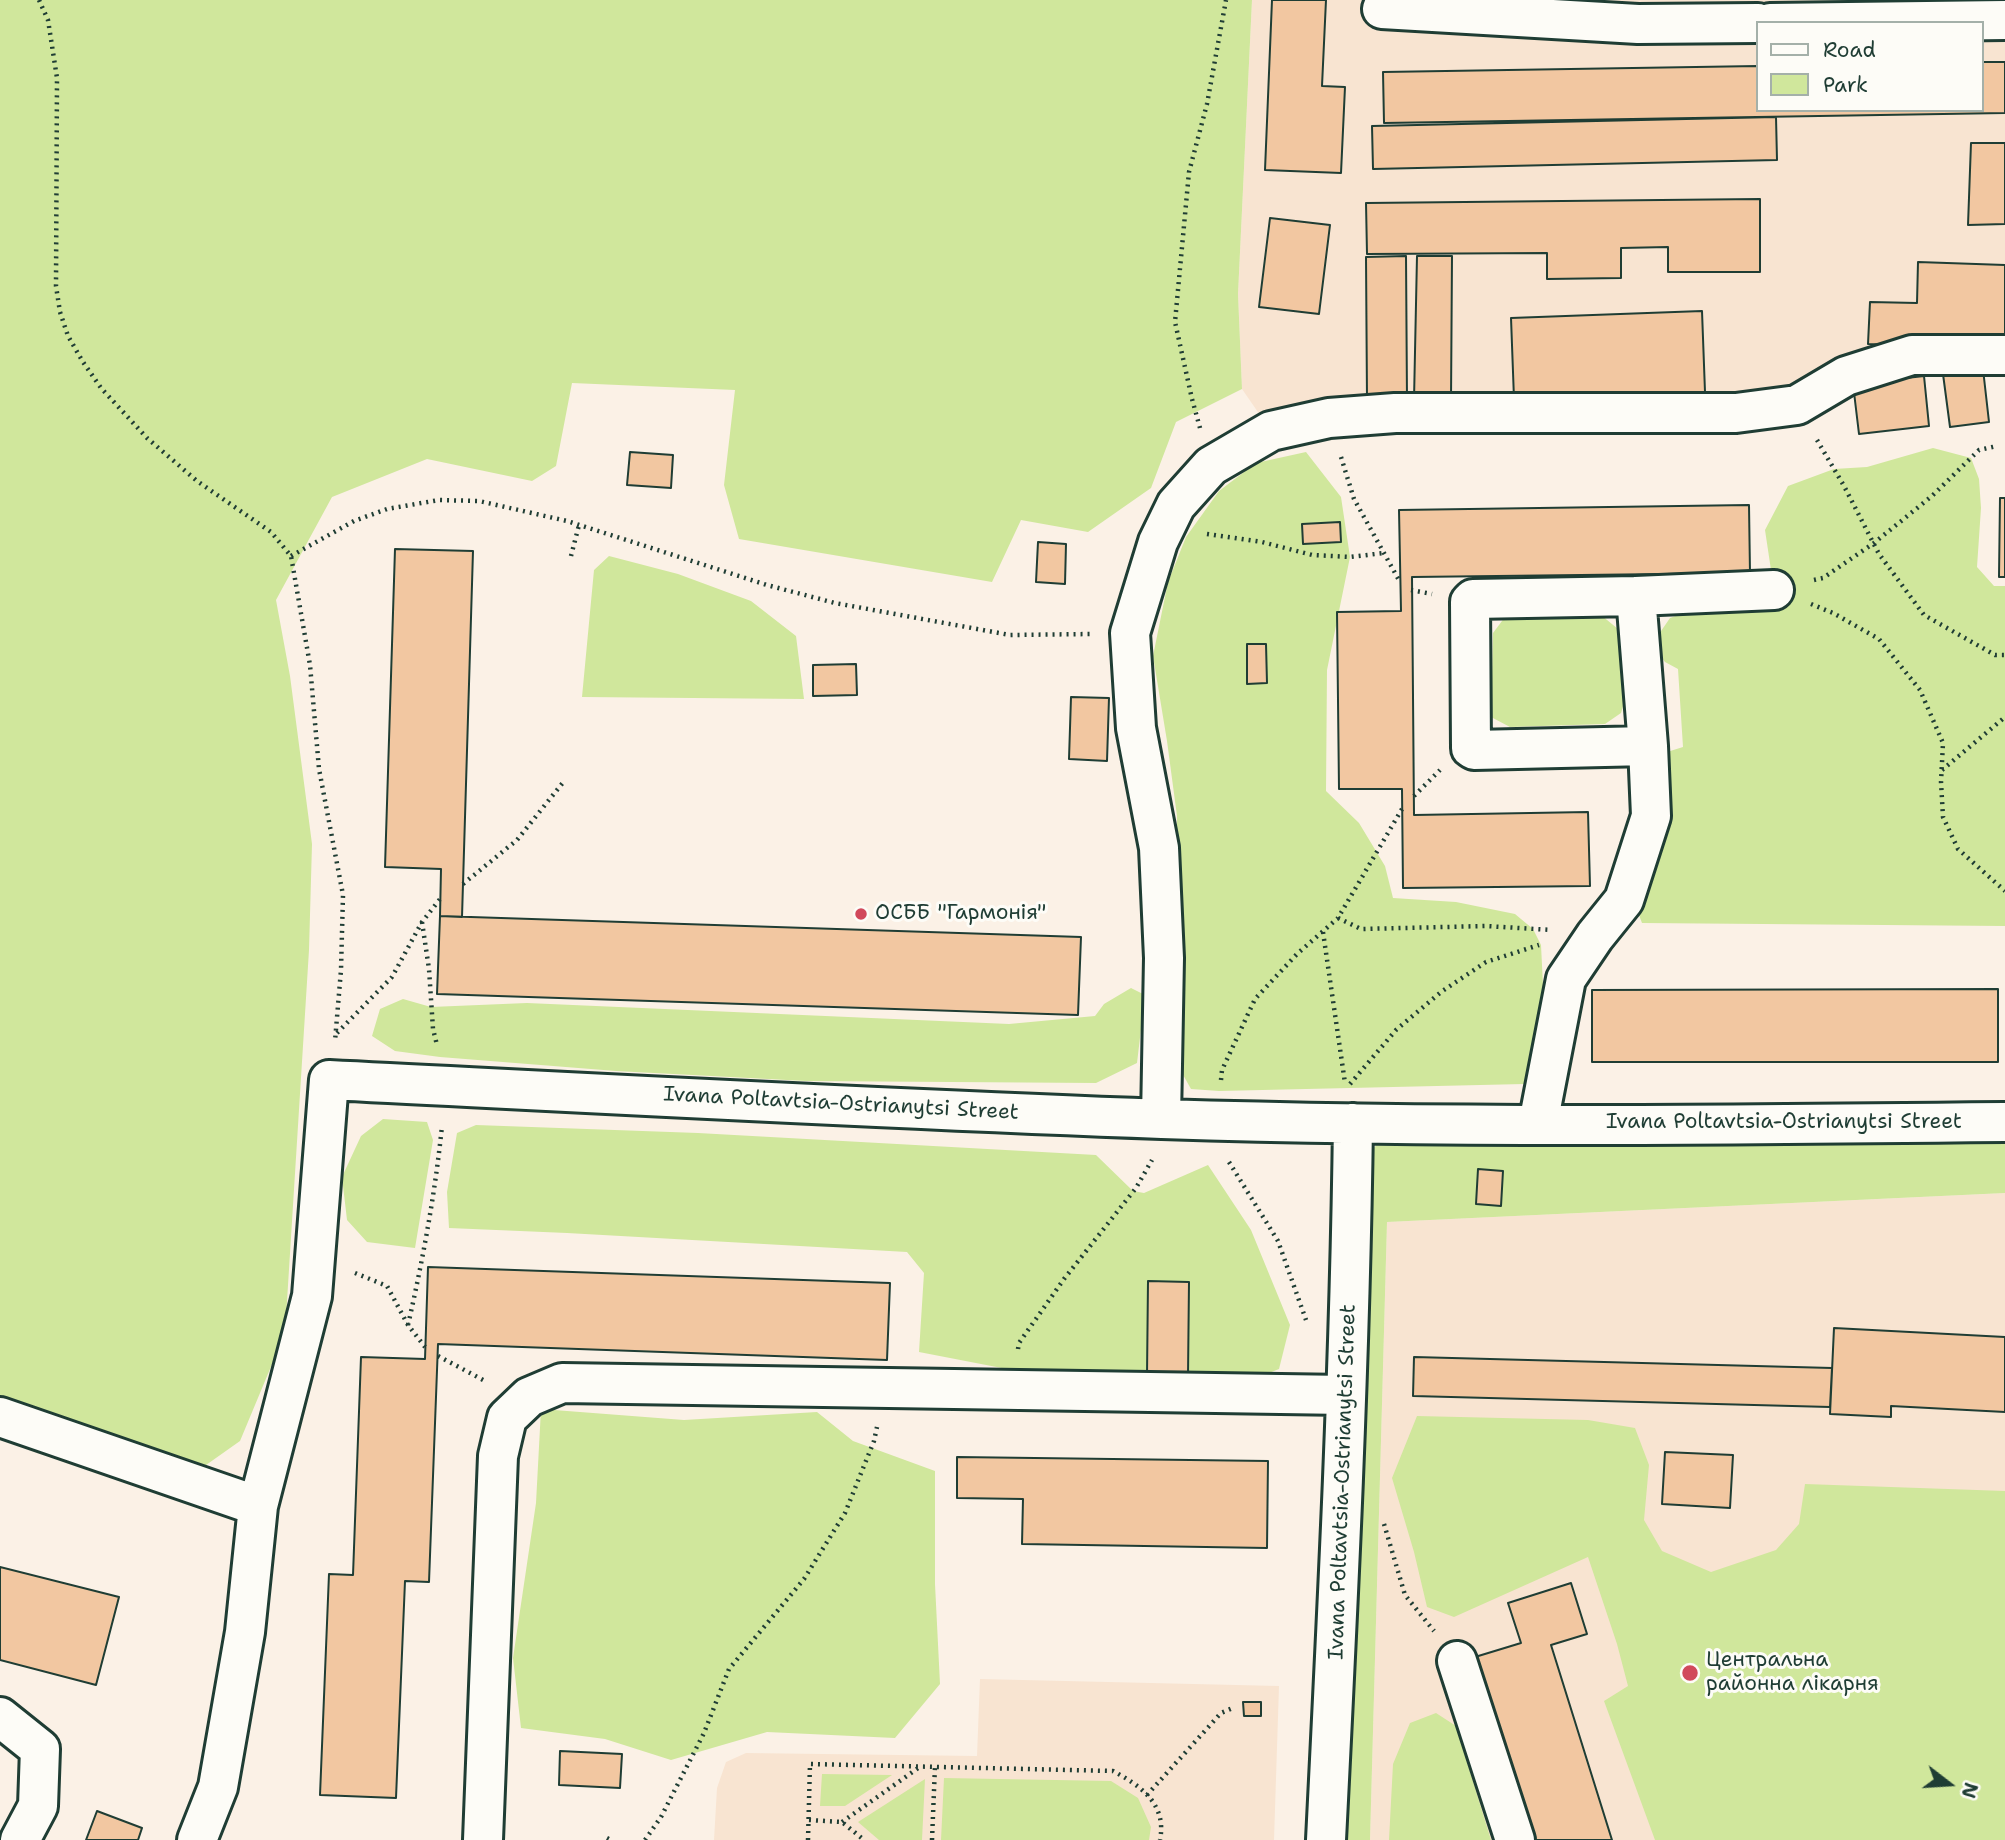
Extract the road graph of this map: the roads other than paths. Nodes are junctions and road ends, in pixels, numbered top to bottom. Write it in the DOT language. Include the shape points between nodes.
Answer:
graph roads {
  1 [pos="1382,9"];
  2 [pos="2005,20"];
  3 [pos="1927,21"];
  4 [pos="1756,23"];
  5 [pos="2005,355"];
  6 [pos="1774,590"];
  7 [pos="1636,596"];
  8 [pos="1648,746"];
  9 [pos="2005,1122"];
  10 [pos="1353,1123"];
  11 [pos="1538,1124"];
  12 [pos="1158,1137"];
  13 [pos="1346,1395"];
  14 [pos="0,1418"];
  15 [pos="258,1506"];
  16 [pos="1458,1661"];
  17 [pos="0,1717"];
  18 [pos="20,1840"];
  19 [pos="197,1840"];
  20 [pos="483,1840"];
  21 [pos="1326,1840"];
  22 [pos="1515,1840"];
  1 -- 4 [label="street" via="1638,24"];
  2 -- 3 [label="street"];
  5 -- 12 [label="street" via="1912,355 1846,376 1797,405 1736,413 1395,413 1329,418 1271,431 1211,466 1176,505 1158,542 1130,634 1136,728 1159,848 1164,958"];
  6 -- 7 [label="street"];
  7 -- 8 [label="street"];
  7 -- 8 [label="street" via="1473,599 1470,744 1474,750"];
  8 -- 11 [label="street" via="1651,816 1624,900 1566,979"];
  9 -- 11 [label="street, Ivana Poltavtsia-Ostrianytsi Street"];
  10 -- 11 [label="street, Ivana Poltavtsia-Ostrianytsi Street"];
  10 -- 12 [label="street, Ivana Poltavtsia-Ostrianytsi Street"];
  10 -- 13 [label="street, Ivana Poltavtsia-Ostrianytsi Street"];
  12 -- 15 [label="street, Ivana Poltavtsia-Ostrianytsi Street" via="329,1080 312,1296"];
  13 -- 20 [label="street" via="562,1383 529,1396 507,1418 498,1456"];
  13 -- 21 [label="street, Ivana Poltavtsia-Ostrianytsi Street"];
  14 -- 15 [label="street"];
  15 -- 19 [label="street" via="245,1632 218,1787"];
  16 -- 22 [label="street"];
  17 -- 18 [label="street" via="40,1749 38,1806"];
}
